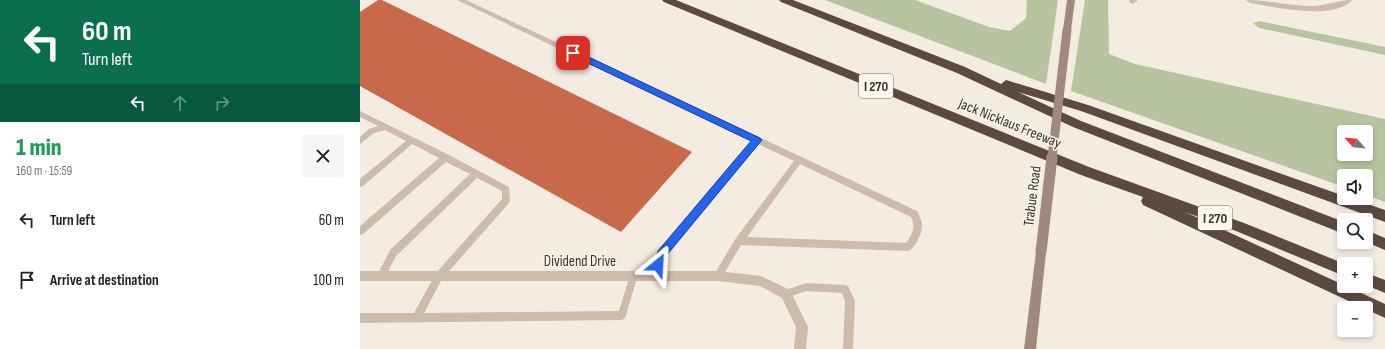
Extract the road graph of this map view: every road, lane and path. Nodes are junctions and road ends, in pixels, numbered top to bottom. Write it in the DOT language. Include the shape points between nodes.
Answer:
graph roads {
  1 [pos="460,0"];
  2 [pos="667,0"];
  3 [pos="784,0"];
  4 [pos="1071,0"];
  5 [pos="1250,0"];
  6 [pos="1348,0"];
  7 [pos="961,70"];
  8 [pos="360,114"];
  9 [pos="386,126"];
  10 [pos="412,140"];
  11 [pos="757,140"];
  12 [pos="360,141"];
  13 [pos="446,158"];
  14 [pos="799,160"];
  15 [pos="1085,171"];
  16 [pos="476,173"];
  17 [pos="360,184"];
  18 [pos="1385,216"];
  19 [pos="1337,225"];
  20 [pos="360,231"];
  21 [pos="1373,239"];
  22 [pos="739,241"];
  23 [pos="1385,244"];
  24 [pos="1337,267"];
  25 [pos="634,275"];
  26 [pos="655,275"];
  27 [pos="360,276"];
  28 [pos="381,276"];
  29 [pos="439,276"];
  30 [pos="718,276"];
  31 [pos="1373,282"];
  32 [pos="1385,287"];
  33 [pos="786,294"];
  34 [pos="1385,311"];
  35 [pos="360,318"];
  36 [pos="416,318"];
  37 [pos="800,349"];
  38 [pos="848,349"];
  39 [pos="1030,349"];
  1 -- 11 [label="lane"];
  2 -- 15 [label="highway, Jack Nicklaus Freeway / I 270"];
  3 -- 7 [label="highway, Jack Nicklaus Freeway / I 270"];
  4 -- 39 [label="main road, Trabue Road, bridge"];
  5 -- 6 [label="street" via="1311,9 1328,7"];
  7 -- 18 [label="highway" via="1084,108"];
  7 -- 19 [label="highway, Jack Nicklaus Freeway / I 270" via="1077,124"];
  8 -- 9 [label="lane"];
  9 -- 10 [label="lane"];
  9 -- 12 [label="lane" via="372,131"];
  10 -- 13 [label="lane"];
  10 -- 17 [label="lane"];
  11 -- 14 [label="lane"];
  11 -- 26 [label="lane" via="662,254"];
  13 -- 16 [label="lane"];
  13 -- 20 [label="lane"];
  14 -- 22 [label="lane"];
  14 -- 22 [label="lane" via="914,214 917,220 916,237 908,247"];
  15 -- 24 [label="highway, Jack Nicklaus Freeway / I 270" via="1240,227"];
  15 -- 34 [label="highway"];
  16 -- 28 [label="lane" via="393,253"];
  16 -- 29 [label="lane" via="506,189 506,200"];
  21 -- 23 [label="highway"];
  22 -- 30 [label="lane"];
  25 -- 26 [label="street, Dividend Drive"];
  25 -- 29 [label="street, Dividend Drive"];
  25 -- 36 [label="lane" via="622,315"];
  26 -- 30 [label="street, Dividend Drive"];
  27 -- 28 [label="street, Dividend Drive"];
  28 -- 29 [label="street, Dividend Drive"];
  29 -- 36 [label="lane"];
  30 -- 33 [label="street, Dividend Drive" via="761,281"];
  31 -- 32 [label="highway"];
  33 -- 37 [label="street" via="802,327"];
  33 -- 38 [label="lane" via="806,287 845,289 850,301"];
  35 -- 36 [label="lane"];
}
